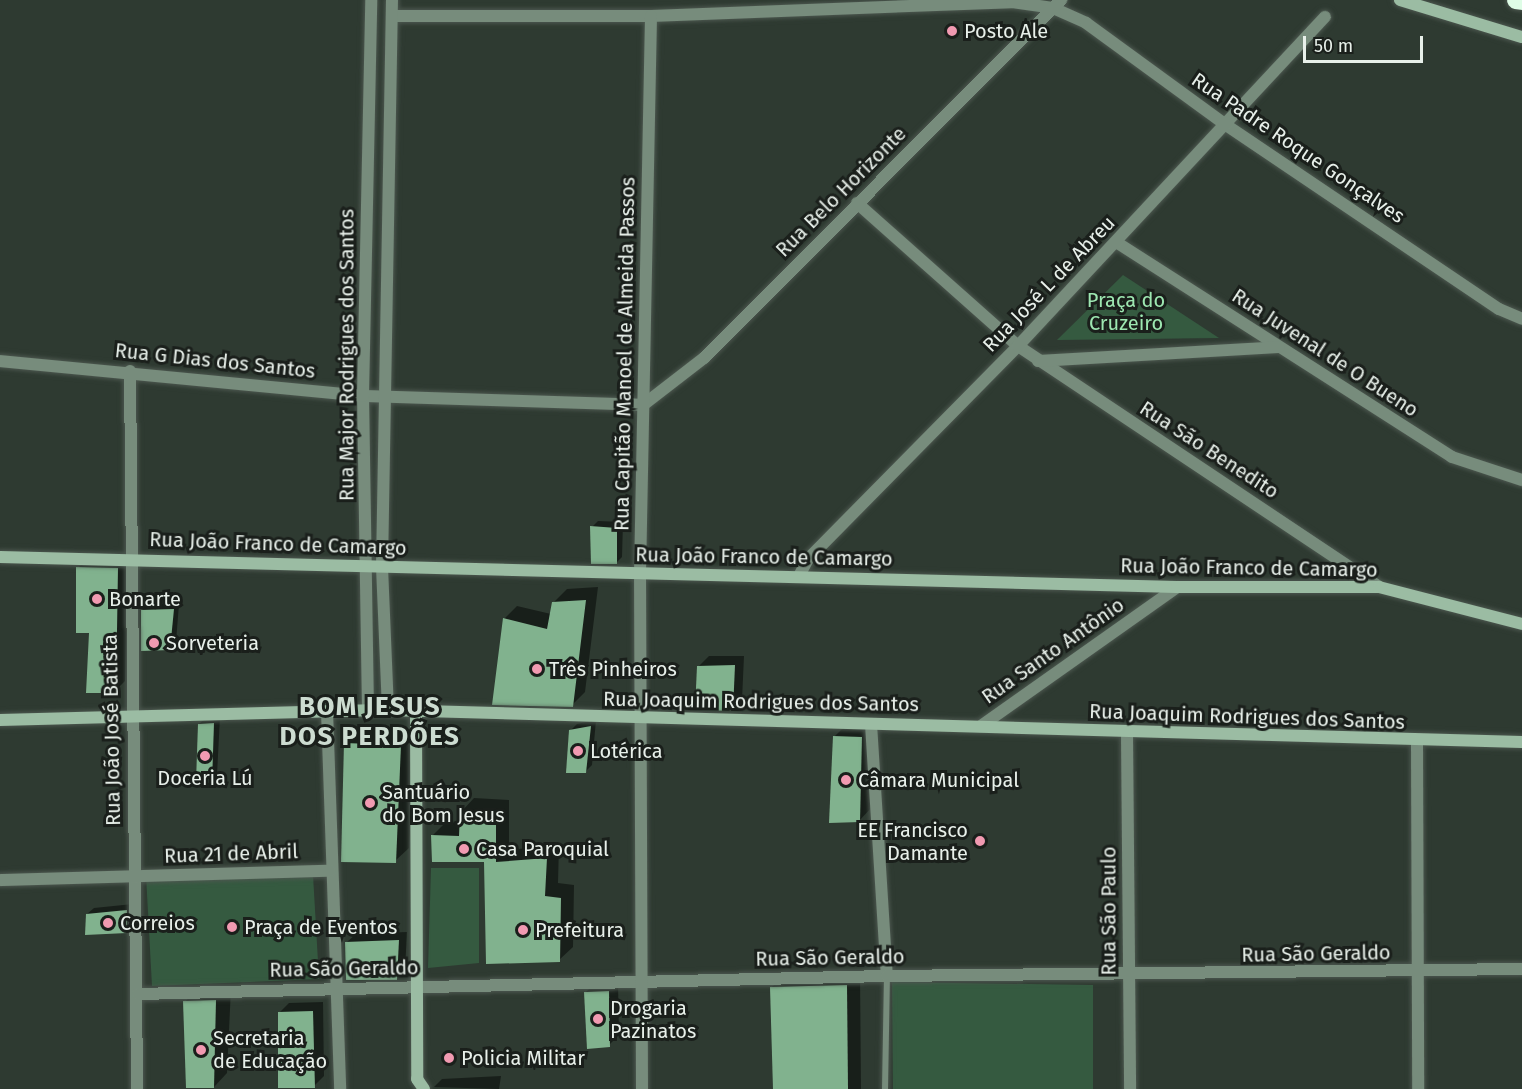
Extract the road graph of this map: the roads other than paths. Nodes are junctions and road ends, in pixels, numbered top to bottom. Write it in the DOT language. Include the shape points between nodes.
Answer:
graph roads {
  1 [pos="371,0"];
  2 [pos="392,0"];
  3 [pos="1400,0"];
  4 [pos="1516,0"];
  5 [pos="1522,1"];
  6 [pos="1057,4"];
  7 [pos="392,16"];
  8 [pos="651,16"];
  9 [pos="1325,17"];
  10 [pos="1522,37"];
  11 [pos="1226,125"];
  12 [pos="857,203"];
  13 [pos="1116,242"];
  14 [pos="1522,319"];
  15 [pos="1018,346"];
  16 [pos="1279,347"];
  17 [pos="3,358"];
  18 [pos="1038,361"];
  19 [pos="130,371"];
  20 [pos="363,396"];
  21 [pos="384,397"];
  22 [pos="643,405"];
  23 [pos="1522,480"];
  24 [pos="0,557"];
  25 [pos="129,559"];
  26 [pos="367,566"];
  27 [pos="382,566"];
  28 [pos="640,574"];
  29 [pos="799,576"];
  30 [pos="1177,587"];
  31 [pos="1379,587"];
  32 [pos="1522,624"];
  33 [pos="388,710"];
  34 [pos="327,711"];
  35 [pos="368,711"];
  36 [pos="416,713"];
  37 [pos="639,718"];
  38 [pos="131,719"];
  39 [pos="0,720"];
  40 [pos="871,724"];
  41 [pos="981,726"];
  42 [pos="1127,733"];
  43 [pos="1417,742"];
  44 [pos="1522,742"];
  45 [pos="330,871"];
  46 [pos="133,877"];
  47 [pos="0,880"];
  48 [pos="1522,969"];
  49 [pos="1420,972"];
  50 [pos="887,976"];
  51 [pos="1129,976"];
  52 [pos="642,981"];
  53 [pos="417,987"];
  54 [pos="336,989"];
  55 [pos="138,994"];
  56 [pos="419,1086"];
  57 [pos="137,1089"];
  58 [pos="340,1089"];
  59 [pos="642,1089"];
  60 [pos="885,1089"];
  61 [pos="1130,1089"];
  62 [pos="1418,1089"];
  1 -- 20 [label="street, Rua Major Rodrigues dos Santos"];
  2 -- 7 [label="street, Rua Major Rodrigues dos Santos"];
  3 -- 10 [label="street"];
  4 -- 5 [label="highway"];
  6 -- 8 [label="street, Rua Padre Roque Gonçalves" via="1012,2"];
  6 -- 11 [label="street, Rua Padre Roque Gonçalves"];
  6 -- 12 [label="street, Rua Belo Horizonte"];
  7 -- 8 [label="street, Rua Padre Roque Gonçalves"];
  7 -- 21 [label="street, Rua Major Rodrigues dos Santos"];
  8 -- 22 [label="street, Rua Capitão Manoel de Almeida Passos"];
  9 -- 11 [label="street, Rua José L de Abreu"];
  11 -- 13 [label="street, Rua José L de Abreu"];
  11 -- 14 [label="street, Rua Padre Roque Gonçalves" via="1499,309"];
  12 -- 15 [label="street"];
  12 -- 22 [label="street, Rua Belo Horizonte" via="704,358"];
  13 -- 15 [label="street, Rua José L de Abreu"];
  13 -- 16 [label="street, Rua Juvenal de O Bueno"];
  15 -- 18 [label="street, Rua São Benedito"];
  15 -- 29 [label="street, Rua José L de Abreu" via="808,559"];
  16 -- 18 [label="street"];
  16 -- 23 [label="street, Rua Juvenal de O Bueno" via="1452,457"];
  17 -- 19 [label="street, Rua G Dias dos Santos"];
  18 -- 31 [label="street, Rua São Benedito"];
  19 -- 20 [label="street, Rua G Dias dos Santos"];
  19 -- 25 [label="street, Rua João José Batista"];
  20 -- 21 [label="street, Rua G Dias dos Santos"];
  20 -- 26 [label="street, Rua Major Rodrigues dos Santos"];
  21 -- 22 [label="street, Rua G Dias dos Santos"];
  21 -- 27 [label="street, Rua Major Rodrigues dos Santos"];
  22 -- 28 [label="street, Rua Capitão Manoel de Almeida Passos"];
  24 -- 25 [label="street, Rua João Franco de Camargo"];
  25 -- 26 [label="street, Rua João Franco de Camargo"];
  25 -- 38 [label="street, Rua João José Batista"];
  26 -- 27 [label="street, Rua João Franco de Camargo"];
  26 -- 35 [label="street, Rua Major Rodrigues dos Santos"];
  27 -- 28 [label="street, Rua João Franco de Camargo"];
  27 -- 33 [label="street, Rua Major Rodrigues dos Santos"];
  28 -- 29 [label="street, Rua João Franco de Camargo"];
  28 -- 37 [label="street, Rua Capitão Manoel de Almeida Passos"];
  29 -- 30 [label="street, Rua João Franco de Camargo"];
  30 -- 31 [label="street, Rua João Franco de Camargo"];
  30 -- 41 [label="street, Rua Santo Antônio"];
  31 -- 32 [label="street, Rua João Franco de Camargo"];
  33 -- 35 [label="street, Rua Joaquim Rodrigues dos Santos"];
  33 -- 36 [label="street, Rua Joaquim Rodrigues dos Santos"];
  34 -- 35 [label="street, Rua Joaquim Rodrigues dos Santos"];
  34 -- 38 [label="street, Rua Joaquim Rodrigues dos Santos"];
  34 -- 45 [label="street"];
  36 -- 37 [label="street, Rua Joaquim Rodrigues dos Santos"];
  36 -- 53 [label="street"];
  37 -- 40 [label="street, Rua Joaquim Rodrigues dos Santos"];
  37 -- 52 [label="street, Rua Capitão Manoel de Almeida Passos"];
  38 -- 39 [label="street, Rua Joaquim Rodrigues dos Santos"];
  38 -- 46 [label="street, Rua João José Batista"];
  40 -- 41 [label="street, Rua Joaquim Rodrigues dos Santos"];
  40 -- 50 [label="street"];
  41 -- 42 [label="street, Rua Joaquim Rodrigues dos Santos"];
  42 -- 43 [label="street, Rua Joaquim Rodrigues dos Santos"];
  42 -- 51 [label="street, Rua São Paulo"];
  43 -- 44 [label="street, Rua Joaquim Rodrigues dos Santos"];
  43 -- 49 [label="street"];
  45 -- 46 [label="street, Rua 21 de Abril"];
  45 -- 54 [label="street"];
  46 -- 47 [label="street, Rua 21 de Abril"];
  46 -- 55 [label="street, Rua João José Batista"];
  48 -- 49 [label="street, Rua São Geraldo"];
  49 -- 51 [label="street, Rua São Geraldo"];
  49 -- 62 [label="street"];
  50 -- 51 [label="street, Rua São Geraldo"];
  50 -- 52 [label="street, Rua São Geraldo"];
  50 -- 60 [label="lane"];
  51 -- 61 [label="street, Rua São Paulo"];
  52 -- 53 [label="street, Rua São Geraldo"];
  52 -- 59 [label="street, Rua Capitão Manoel de Almeida Passos"];
  53 -- 54 [label="street, Rua São Geraldo"];
  53 -- 56 [label="street"];
  54 -- 55 [label="street, Rua São Geraldo"];
  54 -- 58 [label="street"];
  55 -- 57 [label="street, Rua João José Batista"];
}
